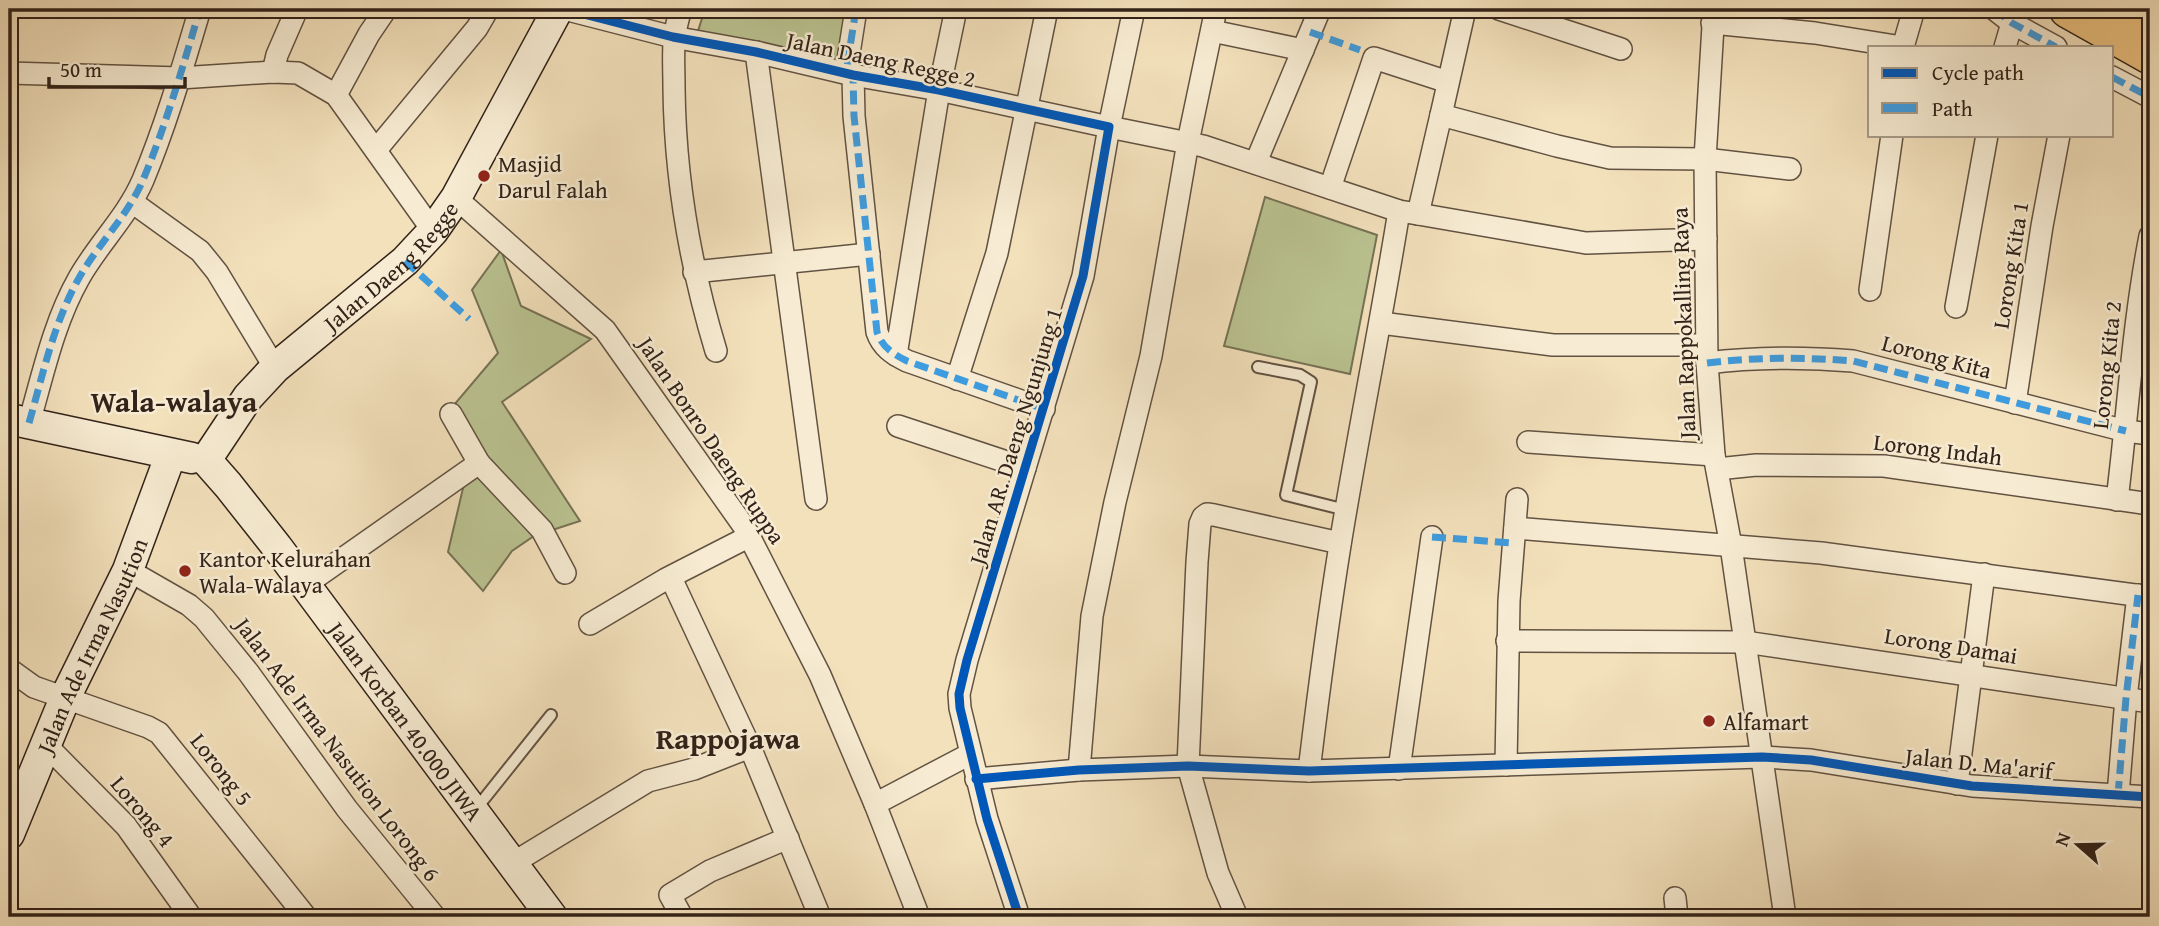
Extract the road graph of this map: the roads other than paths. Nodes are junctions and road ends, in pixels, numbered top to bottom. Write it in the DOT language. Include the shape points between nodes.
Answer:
graph roads {
  1 [pos="200,9"];
  2 [pos="297,9"];
  3 [pos="386,9"];
  4 [pos="488,9"];
  5 [pos="558,9"];
  6 [pos="564,9"];
  7 [pos="681,9"];
  8 [pos="856,9"];
  9 [pos="956,9"];
  10 [pos="1047,9"];
  11 [pos="1134,9"];
  12 [pos="1216,9"];
  13 [pos="1320,9"];
  14 [pos="1499,9"];
  15 [pos="1914,9"];
  16 [pos="1994,9"];
  17 [pos="2068,9"];
  18 [pos="2135,9"];
  19 [pos="1460,10"];
  20 [pos="1713,16"];
  21 [pos="2150,17"];
  22 [pos="2012,23"];
  23 [pos="1212,30"];
  24 [pos="673,37"];
  25 [pos="1897,46"];
  26 [pos="1903,46"];
  27 [pos="2004,46"];
  28 [pos="2054,46"];
  29 [pos="1620,49"];
  30 [pos="1303,50"];
  31 [pos="755,52"];
  32 [pos="2150,55"];
  33 [pos="273,72"];
  34 [pos="9,73"];
  35 [pos="853,75"];
  36 [pos="180,78"];
  37 [pos="2114,78"];
  38 [pos="1448,82"];
  39 [pos="939,90"];
  40 [pos="336,95"];
  41 [pos="2150,97"];
  42 [pos="1027,110"];
  43 [pos="1441,115"];
  44 [pos="1109,127"];
  45 [pos="1892,136"];
  46 [pos="1987,136"];
  47 [pos="2059,136"];
  48 [pos="1188,142"];
  49 [pos="376,150"];
  50 [pos="1705,159"];
  51 [pos="1256,162"];
  52 [pos="1790,169"];
  53 [pos="1330,188"];
  54 [pos="456,198"];
  55 [pos="132,202"];
  56 [pos="1408,213"];
  57 [pos="433,231"];
  58 [pos="2150,236"];
  59 [pos="1706,239"];
  60 [pos="869,254"];
  61 [pos="783,262"];
  62 [pos="694,272"];
  63 [pos="1870,290"];
  64 [pos="1956,307"];
  65 [pos="1381,323"];
  66 [pos="716,351"];
  67 [pos="1707,354"];
  68 [pos="896,355"];
  69 [pos="1258,367"];
  70 [pos="275,368"];
  71 [pos="957,379"];
  72 [pos="2015,403"];
  73 [pos="1044,409"];
  74 [pos="451,414"];
  75 [pos="19,421"];
  76 [pos="898,426"];
  77 [pos="2126,431"];
  78 [pos="2150,434"];
  79 [pos="1528,442"];
  80 [pos="172,454"];
  81 [pos="206,460"];
  82 [pos="1716,462"];
  83 [pos="479,463"];
  84 [pos="1025,468"];
  85 [pos="816,499"];
  86 [pos="1517,499"];
  87 [pos="2116,500"];
  88 [pos="2150,504"];
  89 [pos="1346,510"];
  90 [pos="1514,528"];
  91 [pos="750,536"];
  92 [pos="1432,537"];
  93 [pos="1340,543"];
  94 [pos="1731,546"];
  95 [pos="128,570"];
  96 [pos="565,573"];
  97 [pos="1984,574"];
  98 [pos="671,578"];
  99 [pos="305,585"];
  100 [pos="2144,596"];
  101 [pos="590,624"];
  102 [pos="1507,641"];
  103 [pos="1745,642"];
  104 [pos="9,669"];
  105 [pos="1971,675"];
  106 [pos="65,698"];
  107 [pos="2126,698"];
  108 [pos="2150,702"];
  109 [pos="551,715"];
  110 [pos="750,747"];
  111 [pos="970,754"];
  112 [pos="42,757"];
  113 [pos="1762,757"];
  114 [pos="1506,765"];
  115 [pos="1188,766"];
  116 [pos="1079,769"];
  117 [pos="1399,769"];
  118 [pos="1309,771"];
  119 [pos="976,779"];
  120 [pos="1957,785"];
  121 [pos="9,791"];
  122 [pos="2118,795"];
  123 [pos="2150,797"];
  124 [pos="875,804"];
  125 [pos="474,811"];
  126 [pos="9,834"];
  127 [pos="788,838"];
  128 [pos="513,863"];
  129 [pos="191,917"];
  130 [pos="306,917"];
  131 [pos="435,917"];
  132 [pos="552,917"];
  133 [pos="682,917"];
  134 [pos="820,917"];
  135 [pos="919,917"];
  136 [pos="1019,917"];
  137 [pos="1237,917"];
  138 [pos="1785,917"];
  1 -- 36 [label="street"];
  2 -- 33 [label="street"];
  3 -- 40 [label="street"];
  4 -- 49 [label="street"];
  5 -- 54 [label="street, Jalan Daeng Regge"];
  6 -- 24 [label="street, Jalan Daeng Regge 2"];
  7 -- 24 [label="street"];
  8 -- 35 [label="street" via="847,66"];
  9 -- 39 [label="street"];
  10 -- 42 [label="street"];
  11 -- 44 [label="street, Jalan AR. Daeng Ngunjung 1"];
  12 -- 23 [label="street"];
  13 -- 30 [label="street"];
  14 -- 29 [label="street"];
  15 -- 26 [label="street"];
  16 -- 22 [label="street"];
  17 -- 32 [label="highway"];
  18 -- 21 [label="highway"];
  19 -- 38 [label="street"];
  20 -- 25 [label="street"];
  20 -- 50 [label="street, Jalan Rappokalling Raya"];
  22 -- 27 [label="street"];
  22 -- 28 [label="street"];
  23 -- 30 [label="street"];
  23 -- 48 [label="street"];
  24 -- 31 [label="street, Jalan Daeng Regge 2"];
  24 -- 62 [label="street" via="675,131"];
  30 -- 51 [label="street"];
  31 -- 35 [label="street, Jalan Daeng Regge 2"];
  31 -- 61 [label="street"];
  33 -- 36 [label="street"];
  33 -- 40 [label="street" via="298,73"];
  34 -- 36 [label="street"];
  35 -- 39 [label="street, Jalan Daeng Regge 2"];
  35 -- 60 [label="street"];
  36 -- 55 [label="street"];
  37 -- 41 [label="street"];
  38 -- 43 [label="street"];
  38 -- 53 [label="street" via="1374,58"];
  39 -- 42 [label="street, Jalan Daeng Regge 2"];
  39 -- 68 [label="street"];
  40 -- 49 [label="street"];
  42 -- 44 [label="street, Jalan Daeng Regge 2"];
  42 -- 71 [label="street" via="997,253"];
  43 -- 50 [label="street" via="1611,158"];
  43 -- 56 [label="street"];
  44 -- 48 [label="street, Jalan Daeng Regge 2"];
  44 -- 73 [label="street, Jalan AR. Daeng Ngunjung 1" via="1087,261"];
  45 -- 63 [label="street"];
  46 -- 64 [label="street"];
  47 -- 72 [label="street, Lorong Kita 1"];
  48 -- 51 [label="street, Jalan Daeng Regge 2"];
  48 -- 116 [label="street" via="1151,356 1092,616"];
  49 -- 57 [label="street"];
  50 -- 52 [label="street"];
  50 -- 59 [label="street, Jalan Rappokalling Raya"];
  51 -- 53 [label="street, Jalan Daeng Regge 2"];
  53 -- 56 [label="street, Jalan Daeng Regge 2"];
  54 -- 57 [label="street, Jalan Daeng Regge"];
  54 -- 91 [label="street, Jalan Bonro Daeng Ruppa" via="605,330"];
  55 -- 70 [label="street" via="200,251"];
  55 -- 75 [label="street" via="69,296"];
  56 -- 59 [label="street, Jalan Daeng Regge 2" via="1586,243"];
  56 -- 65 [label="street"];
  57 -- 70 [label="street, Jalan Daeng Regge" via="405,261"];
  58 -- 77 [label="street, Lorong Kita 2" via="2134,336"];
  59 -- 67 [label="street, Jalan Rappokalling Raya"];
  60 -- 61 [label="street"];
  60 -- 68 [label="street" via="877,332"];
  61 -- 62 [label="street"];
  61 -- 85 [label="street"];
  62 -- 66 [label="street"];
  65 -- 67 [label="street, Lorong Kita" via="1553,345"];
  65 -- 89 [label="street"];
  67 -- 72 [label="street, Lorong Kita" via="1853,361"];
  67 -- 82 [label="street, Jalan Rappokalling Raya"];
  68 -- 71 [label="street"];
  69 -- 89 [label="lane" via="1300,375 1311,382 1286,495"];
  70 -- 81 [label="street, Jalan Daeng Regge" via="248,397"];
  71 -- 73 [label="street"];
  72 -- 77 [label="street, Lorong Kita"];
  73 -- 84 [label="street, Jalan AR. Daeng Ngunjung 1"];
  74 -- 83 [label="street"];
  75 -- 80 [label="street"];
  76 -- 84 [label="street"];
  77 -- 78 [label="street, Lorong Kita"];
  77 -- 87 [label="street, Lorong Kita 2"];
  79 -- 82 [label="street, Lorong Indah"];
  80 -- 81 [label="street"];
  80 -- 95 [label="street, Jalan Ade Irma Nasution"];
  81 -- 99 [label="street, Jalan Korban 40.000 JIWA"];
  82 -- 87 [label="street, Lorong Indah" via="1884,466"];
  82 -- 94 [label="street, Jalan Rappokalling Raya"];
  83 -- 96 [label="street" via="542,530"];
  83 -- 99 [label="street"];
  84 -- 111 [label="street, Jalan AR. Daeng Ngunjung 1" via="961,687 960,708"];
  86 -- 90 [label="street"];
  87 -- 88 [label="street, Lorong Indah"];
  89 -- 93 [label="street"];
  90 -- 94 [label="street"];
  90 -- 102 [label="street"];
  91 -- 98 [label="street"];
  91 -- 124 [label="street, Jalan Bonro Daeng Ruppa" via="820,675"];
  92 -- 117 [label="street"];
  93 -- 115 [label="street" via="1214,515 1203,517"];
  93 -- 118 [label="street"];
  94 -- 97 [label="street"];
  94 -- 103 [label="street, Jalan Rappokalling Raya"];
  95 -- 106 [label="street, Jalan Ade Irma Nasution"];
  95 -- 131 [label="street, Jalan Ade Irma Nasution Lorong 6" via="204,618 347,809"];
  97 -- 100 [label="street"];
  97 -- 105 [label="street"];
  98 -- 101 [label="street"];
  98 -- 110 [label="street"];
  99 -- 125 [label="street, Jalan Korban 40.000 JIWA"];
  100 -- 107 [label="street"];
  102 -- 103 [label="street, Lorong Damai"];
  102 -- 114 [label="street"];
  103 -- 105 [label="street, Lorong Damai"];
  103 -- 113 [label="street, Jalan Rappokalling Raya"];
  104 -- 106 [label="street, Lorong 5" via="34,687"];
  105 -- 107 [label="street, Lorong Damai"];
  105 -- 120 [label="street"];
  106 -- 112 [label="street, Jalan Ade Irma Nasution"];
  106 -- 130 [label="street, Lorong 5" via="148,727 166,739"];
  107 -- 108 [label="street, Lorong Damai"];
  107 -- 122 [label="street"];
  109 -- 125 [label="lane"];
  110 -- 127 [label="street"];
  110 -- 128 [label="street" via="652,780"];
  111 -- 119 [label="street, Jalan AR. Daeng Ngunjung 1"];
  111 -- 124 [label="street"];
  112 -- 121 [label="street"];
  112 -- 126 [label="street, Jalan Ade Irma Nasution"];
  112 -- 129 [label="street, Lorong 4" via="126,826"];
  113 -- 114 [label="street, Jalan D. Ma'arif"];
  113 -- 120 [label="street, Jalan D. Ma'arif" via="1811,760"];
  113 -- 138 [label="street, Jalan Rappokalling Raya"];
  114 -- 117 [label="street, Jalan D. Ma'arif"];
  115 -- 116 [label="street, Jalan D. Ma'arif"];
  115 -- 118 [label="street, Jalan D. Ma'arif"];
  115 -- 137 [label="street" via="1218,873"];
  116 -- 119 [label="street, Jalan D. Ma'arif"];
  117 -- 118 [label="street, Jalan D. Ma'arif"];
  119 -- 136 [label="street, Jalan AR. Daeng Ngunjung 1"];
  120 -- 122 [label="street, Jalan D. Ma'arif"];
  122 -- 123 [label="street, Jalan D. Ma'arif"];
  124 -- 135 [label="street, Jalan Bonro Daeng Ruppa"];
  125 -- 128 [label="street, Jalan Korban 40.000 JIWA"];
  127 -- 133 [label="street" via="710,871 670,895"];
  127 -- 134 [label="street"];
  128 -- 132 [label="street, Jalan Korban 40.000 JIWA"];
}
